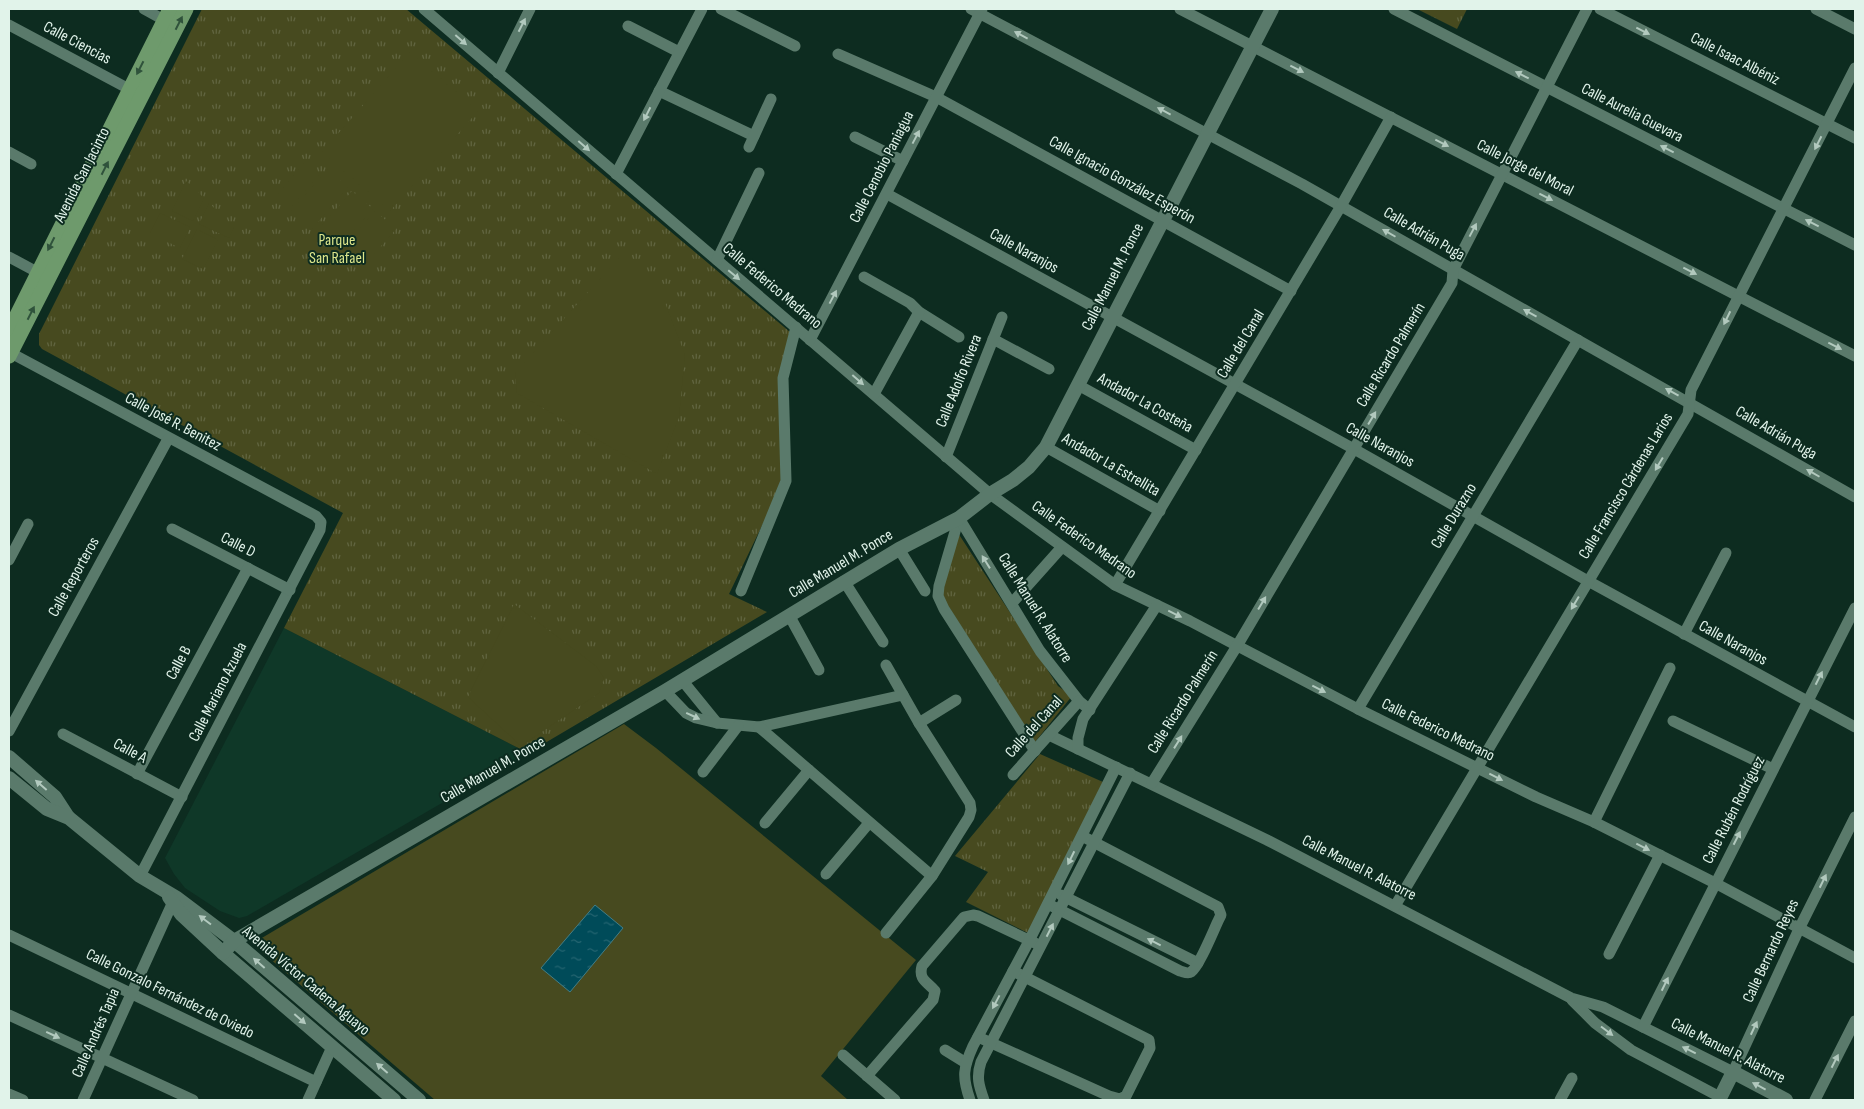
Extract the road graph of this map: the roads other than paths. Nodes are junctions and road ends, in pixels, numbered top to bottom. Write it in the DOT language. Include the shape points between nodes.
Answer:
graph roads {
  1 [pos="144,9"];
  2 [pos="186,9"];
  3 [pos="424,9"];
  4 [pos="530,9"];
  5 [pos="702,9"];
  6 [pos="721,9"];
  7 [pos="1180,9"];
  8 [pos="1272,9"];
  9 [pos="1394,9"];
  10 [pos="1586,9"];
  11 [pos="1600,9"];
  12 [pos="1816,9"];
  13 [pos="978,10"];
  14 [pos="167,14"];
  15 [pos="9,25"];
  16 [pos="628,26"];
  17 [pos="1855,29"];
  18 [pos="795,46"];
  19 [pos="1254,46"];
  20 [pos="679,52"];
  21 [pos="838,54"];
  22 [pos="1855,68"];
  23 [pos="498,73"];
  24 [pos="1546,87"];
  25 [pos="129,89"];
  26 [pos="659,91"];
  27 [pos="771,98"];
  28 [pos="936,98"];
  29 [pos="1391,117"];
  30 [pos="1828,124"];
  31 [pos="1207,134"];
  32 [pos="855,137"];
  33 [pos="1855,138"];
  34 [pos="9,152"];
  35 [pos="903,161"];
  36 [pos="31,164"];
  37 [pos="759,173"];
  38 [pos="616,174"];
  39 [pos="1502,174"];
  40 [pos="887,194"];
  41 [pos="1341,206"];
  42 [pos="1785,209"];
  43 [pos="1162,220"];
  44 [pos="1855,245"];
  45 [pos="9,257"];
  46 [pos="717,260"];
  47 [pos="1453,270"];
  48 [pos="37,272"];
  49 [pos="864,277"];
  50 [pos="1291,291"];
  51 [pos="1738,296"];
  52 [pos="919,312"];
  53 [pos="1002,317"];
  54 [pos="1112,317"];
  55 [pos="796,327"];
  56 [pos="9,331"];
  57 [pos="959,337"];
  58 [pos="993,339"];
  59 [pos="810,340"];
  60 [pos="1578,340"];
  61 [pos="9,354"];
  62 [pos="1855,356"];
  63 [pos="1049,369"];
  64 [pos="1078,385"];
  65 [pos="1235,385"];
  66 [pos="874,394"];
  67 [pos="1689,402"];
  68 [pos="168,439"];
  69 [pos="1046,446"];
  70 [pos="1354,449"];
  71 [pos="1196,450"];
  72 [pos="946,457"];
  73 [pos="990,494"];
  74 [pos="1855,497"];
  75 [pos="1160,511"];
  76 [pos="1473,516"];
  77 [pos="959,518"];
  78 [pos="322,522"];
  79 [pos="28,524"];
  80 [pos="172,530"];
  81 [pos="1062,546"];
  82 [pos="899,548"];
  83 [pos="1726,553"];
  84 [pos="9,560"];
  85 [pos="248,568"];
  86 [pos="844,581"];
  87 [pos="1588,581"];
  88 [pos="1115,585"];
  89 [pos="290,590"];
  90 [pos="741,591"];
  91 [pos="925,591"];
  92 [pos="1012,603"];
  93 [pos="1157,605"];
  94 [pos="1855,608"];
  95 [pos="789,616"];
  96 [pos="1684,634"];
  97 [pos="883,642"];
  98 [pos="1237,646"];
  99 [pos="886,665"];
  100 [pos="1670,668"];
  101 [pos="819,670"];
  102 [pos="682,680"];
  103 [pos="665,691"];
  104 [pos="903,695"];
  105 [pos="956,700"];
  106 [pos="1079,701"];
  107 [pos="1807,702"];
  108 [pos="1358,709"];
  109 [pos="1090,710"];
  110 [pos="1673,721"];
  111 [pos="717,723"];
  112 [pos="919,723"];
  113 [pos="738,726"];
  114 [pos="759,727"];
  115 [pos="1855,727"];
  116 [pos="9,731"];
  117 [pos="63,734"];
  118 [pos="1049,735"];
  119 [pos="1078,749"];
  120 [pos="1035,751"];
  121 [pos="9,757"];
  122 [pos="1116,767"];
  123 [pos="1477,767"];
  124 [pos="1773,769"];
  125 [pos="808,770"];
  126 [pos="702,772"];
  127 [pos="1130,773"];
  128 [pos="137,774"];
  129 [pos="1013,775"];
  130 [pos="9,778"];
  131 [pos="1152,784"];
  132 [pos="182,798"];
  133 [pos="1855,817"];
  134 [pos="69,818"];
  135 [pos="765,822"];
  136 [pos="1594,822"];
  137 [pos="869,823"];
  138 [pos="1082,836"];
  139 [pos="1094,842"];
  140 [pos="1660,855"];
  141 [pos="826,874"];
  142 [pos="140,876"];
  143 [pos="932,876"];
  144 [pos="1714,883"];
  145 [pos="1054,892"];
  146 [pos="172,898"];
  147 [pos="1066,898"];
  148 [pos="1048,904"];
  149 [pos="1395,906"];
  150 [pos="1060,910"];
  151 [pos="1800,929"];
  152 [pos="886,933"];
  153 [pos="9,935"];
  154 [pos="1029,941"];
  155 [pos="234,942"];
  156 [pos="1041,946"];
  157 [pos="224,953"];
  158 [pos="1609,954"];
  159 [pos="1855,958"];
  160 [pos="1198,963"];
  161 [pos="1013,971"];
  162 [pos="1025,976"];
  163 [pos="132,993"];
  164 [pos="1571,998"];
  165 [pos="9,1015"];
  166 [pos="1855,1021"];
  167 [pos="1643,1027"];
  168 [pos="978,1037"];
  169 [pos="990,1042"];
  170 [pos="332,1047"];
  171 [pos="944,1050"];
  172 [pos="843,1055"];
  173 [pos="102,1058"];
  174 [pos="966,1063"];
  175 [pos="1733,1072"];
  176 [pos="867,1076"];
  177 [pos="1572,1078"];
  178 [pos="316,1082"];
  179 [pos="9,1094"];
  180 [pos="1721,1099"];
  181 [pos="23,1100"];
  182 [pos="83,1100"];
  183 [pos="192,1100"];
  184 [pos="308,1100"];
  185 [pos="394,1100"];
  186 [pos="419,1100"];
  187 [pos="895,1100"];
  188 [pos="970,1100"];
  189 [pos="984,1100"];
  190 [pos="1560,1100"];
  191 [pos="1786,1100"];
  192 [pos="1815,1100"];
  1 -- 14 [label="street"];
  61 -- 2 [label="main road, Avenida San Jacinto, one-way"];
  3 -- 23 [label="street, Calle Federico Medrano, one-way"];
  23 -- 4 [label="street, one-way"];
  5 -- 20 [label="street"];
  6 -- 18 [label="street"];
  7 -- 19 [label="street, Calle Jorge del Moral"];
  8 -- 19 [label="street, Calle Manuel M. Ponce"];
  24 -- 9 [label="street, Calle Aurelia Guevara, one-way"];
  10 -- 24 [label="street, Calle Ricardo Palmerín"];
  11 -- 30 [label="street, Calle Isaac Albéniz, one-way"];
  12 -- 17 [label="street"];
  13 -- 28 [label="street, Calle Cenobio Paniagua"];
  31 -- 13 [label="street, Calle Adrián Puga, one-way"];
  14 -- 25 [label="main road, Avenida San Jacinto, one-way"];
  15 -- 25 [label="street, Calle Ciencias"];
  16 -- 20 [label="street"];
  19 -- 29 [label="street, Calle Jorge del Moral, one-way"];
  19 -- 31 [label="street, Calle Manuel M. Ponce"];
  20 -- 26 [label="street"];
  21 -- 28 [label="street, Calle Ignacio González Esperón"];
  22 -- 30 [label="street, Calle Francisco Cárdenas Larios"];
  23 -- 38 [label="street, Calle Federico Medrano, one-way"];
  24 -- 39 [label="street, Calle Ricardo Palmerín"];
  42 -- 24 [label="street, Calle Aurelia Guevara, one-way"];
  25 -- 48 [label="main road, Avenida San Jacinto, one-way"];
  26 -- 27 [label="street" via="752,141"];
  26 -- 38 [label="street, one-way"];
  35 -- 28 [label="street, Calle Cenobio Paniagua, one-way"];
  28 -- 43 [label="street, Calle Ignacio González Esperón"];
  29 -- 39 [label="street, Calle Jorge del Moral, one-way"];
  29 -- 41 [label="street, Calle del Canal"];
  30 -- 33 [label="street, Calle Isaac Albéniz"];
  30 -- 42 [label="street, Calle Francisco Cárdenas Larios, one-way"];
  31 -- 41 [label="street, Calle Adrián Puga"];
  31 -- 43 [label="street, Calle Manuel M. Ponce"];
  32 -- 35 [label="street"];
  34 -- 36 [label="street"];
  35 -- 40 [label="street, Calle Cenobio Paniagua"];
  37 -- 46 [label="street"];
  38 -- 46 [label="street, Calle Federico Medrano"];
  47 -- 39 [label="street, Calle Ricardo Palmerín, one-way"];
  39 -- 51 [label="street, Calle Jorge del Moral, one-way"];
  40 -- 54 [label="street, Calle Naranjos"];
  59 -- 40 [label="street, Calle Cenobio Paniagua, one-way"];
  47 -- 41 [label="street, Calle Adrián Puga, one-way"];
  41 -- 50 [label="street, Calle del Canal"];
  44 -- 42 [label="street, Calle Aurelia Guevara, one-way"];
  42 -- 51 [label="street, Calle Francisco Cárdenas Larios"];
  43 -- 50 [label="street, Calle Ignacio González Esperón"];
  43 -- 54 [label="street, Calle Manuel M. Ponce"];
  45 -- 48 [label="street"];
  46 -- 55 [label="street, Calle Federico Medrano, one-way"];
  60 -- 47 [label="street, Calle Adrián Puga, one-way"];
  70 -- 47 [label="street, Calle Ricardo Palmerín, one-way" via="1452,283"];
  48 -- 56 [label="main road, Avenida San Jacinto"];
  49 -- 52 [label="street" via="910,302"];
  50 -- 65 [label="street, Calle del Canal"];
  51 -- 62 [label="street, Calle Jorge del Moral, one-way"];
  51 -- 67 [label="street, Calle Francisco Cárdenas Larios, one-way" via="1691,390"];
  52 -- 57 [label="street"];
  52 -- 66 [label="street"];
  53 -- 58 [label="street, Calle Adolfo Rivera"];
  54 -- 64 [label="street, Calle Manuel M. Ponce"];
  54 -- 65 [label="street, Calle Naranjos"];
  55 -- 59 [label="street, Calle Federico Medrano"];
  55 -- 90 [label="street" via="783,378 786,481"];
  58 -- 63 [label="street"];
  58 -- 72 [label="street, Calle Adolfo Rivera"];
  59 -- 66 [label="street, Calle Federico Medrano, one-way"];
  67 -- 60 [label="street, Calle Adrián Puga, one-way"];
  60 -- 76 [label="street, Calle Durazno"];
  61 -- 68 [label="street, Calle José R. Benitez"];
  64 -- 69 [label="street, Calle Manuel M. Ponce"];
  64 -- 71 [label="street, Andador La Costeña"];
  65 -- 70 [label="street, Calle Naranjos"];
  65 -- 71 [label="street, Calle del Canal"];
  66 -- 72 [label="street, Calle Federico Medrano"];
  74 -- 67 [label="street, Calle Adrián Puga, one-way"];
  67 -- 87 [label="street, Calle Francisco Cárdenas Larios, one-way" via="1688,414"];
  68 -- 78 [label="street, Calle José R. Benitez"];
  68 -- 116 [label="street, Calle Reporteros"];
  69 -- 73 [label="street, Calle Manuel M. Ponce" via="1013,480"];
  69 -- 75 [label="street, Andador La Estrellita"];
  70 -- 76 [label="street, Calle Naranjos"];
  98 -- 70 [label="street, Calle Ricardo Palmerín, one-way"];
  71 -- 75 [label="street, Calle del Canal"];
  72 -- 73 [label="street, Calle Federico Medrano"];
  73 -- 77 [label="street, Calle Manuel M. Ponce"];
  73 -- 81 [label="street, Calle Federico Medrano"];
  75 -- 88 [label="street, Calle del Canal"];
  76 -- 87 [label="street, Calle Naranjos"];
  76 -- 108 [label="street, Calle Durazno"];
  77 -- 82 [label="street, Calle Manuel M. Ponce"];
  92 -- 77 [label="street, Calle Manuel R. Alatorre, one-way"];
  77 -- 120 [label="street" via="938,596"];
  78 -- 89 [label="street, Calle Mariano Azuela"];
  79 -- 84 [label="street"];
  80 -- 85 [label="street, Calle D"];
  81 -- 88 [label="street, Calle Federico Medrano"];
  81 -- 92 [label="street"];
  82 -- 86 [label="street, Calle Manuel M. Ponce"];
  82 -- 91 [label="street"];
  83 -- 96 [label="street"];
  85 -- 89 [label="street, Calle D"];
  85 -- 128 [label="street, Calle B"];
  86 -- 95 [label="street, Calle Manuel M. Ponce"];
  86 -- 97 [label="street"];
  87 -- 96 [label="street, Calle Naranjos"];
  87 -- 123 [label="street, Calle Francisco Cárdenas Larios, one-way"];
  88 -- 93 [label="street, Calle Federico Medrano"];
  89 -- 132 [label="street, Calle Mariano Azuela"];
  92 -- 106 [label="street, Calle Manuel R. Alatorre" via="1040,651"];
  93 -- 98 [label="street, Calle Federico Medrano, one-way"];
  93 -- 109 [label="street, Calle del Canal"];
  107 -- 94 [label="street, Calle Rubén Rodríguez, one-way"];
  95 -- 101 [label="street"];
  95 -- 102 [label="street, Calle Manuel M. Ponce"];
  96 -- 107 [label="street, Calle Naranjos"];
  98 -- 108 [label="street, Calle Federico Medrano, one-way"];
  131 -- 98 [label="street, Calle Ricardo Palmerín, one-way"];
  99 -- 104 [label="street"];
  100 -- 136 [label="street"];
  102 -- 103 [label="street, Calle Manuel M. Ponce"];
  102 -- 111 [label="street"];
  103 -- 111 [label="street, one-way" via="686,713"];
  103 -- 155 [label="street, Calle Manuel M. Ponce"];
  104 -- 112 [label="street"];
  104 -- 114 [label="street"];
  105 -- 112 [label="street"];
  106 -- 109 [label="street, Calle Manuel R. Alatorre"];
  106 -- 118 [label="street, Calle del Canal"];
  107 -- 115 [label="street, Calle Naranjos"];
  107 -- 124 [label="street, Calle Rubén Rodríguez"];
  108 -- 123 [label="street, Calle Federico Medrano"];
  109 -- 119 [label="street, Calle del Canal" via="1080,727"];
  110 -- 124 [label="street"];
  111 -- 113 [label="street"];
  112 -- 143 [label="street" via="971,806 969,817"];
  113 -- 114 [label="street"];
  113 -- 126 [label="street"];
  114 -- 125 [label="street"];
  117 -- 128 [label="street, Calle A"];
  118 -- 119 [label="street, Calle Manuel R. Alatorre"];
  118 -- 120 [label="street, Calle del Canal"];
  119 -- 122 [label="street, Calle Manuel R. Alatorre"];
  120 -- 129 [label="street, Calle del Canal"];
  134 -- 121 [label="street, Avenida Víctor Cadena Aguayo, one-way" via="55,797"];
  122 -- 127 [label="street, Calle Manuel R. Alatorre"];
  122 -- 138 [label="street"];
  123 -- 136 [label="street, Calle Federico Medrano, one-way"];
  123 -- 149 [label="street, Calle Francisco Cárdenas Larios"];
  144 -- 124 [label="street, Calle Rubén Rodríguez, one-way"];
  125 -- 135 [label="street"];
  125 -- 137 [label="street"];
  127 -- 131 [label="street, Calle Manuel R. Alatorre"];
  127 -- 139 [label="street"];
  128 -- 132 [label="street, Calle A"];
  130 -- 134 [label="street, Avenida Víctor Cadena Aguayo" via="47,808"];
  131 -- 149 [label="street, Calle Manuel R. Alatorre"];
  132 -- 142 [label="street, Calle Mariano Azuela"];
  151 -- 133 [label="street, Calle Bernardo Reyes, one-way"];
  134 -- 142 [label="street, Avenida Víctor Cadena Aguayo"];
  136 -- 140 [label="street, Calle Federico Medrano, one-way"];
  137 -- 141 [label="street"];
  137 -- 143 [label="street"];
  138 -- 139 [label="street"];
  138 -- 145 [label="street, one-way"];
  139 -- 147 [label="street"];
  139 -- 160 [label="street" via="1218,907 1219,919"];
  140 -- 144 [label="street, Calle Federico Medrano"];
  140 -- 158 [label="street"];
  142 -- 146 [label="street, Avenida Víctor Cadena Aguayo"];
  143 -- 152 [label="street"];
  144 -- 151 [label="street, Calle Federico Medrano"];
  167 -- 144 [label="street, Calle Rubén Rodríguez, one-way"];
  145 -- 147 [label="street"];
  145 -- 148 [label="street"];
  155 -- 146 [label="street, Avenida Víctor Cadena Aguayo, one-way"];
  146 -- 157 [label="street, Avenida Víctor Cadena Aguayo" via="181,914"];
  146 -- 163 [label="street, Calle Andrés Tapia"];
  147 -- 150 [label="street"];
  160 -- 147 [label="street, one-way"];
  148 -- 150 [label="street"];
  148 -- 154 [label="street"];
  149 -- 164 [label="street, Calle Manuel R. Alatorre"];
  156 -- 150 [label="street, one-way"];
  150 -- 160 [label="street" via="1180,971 1189,973"];
  151 -- 159 [label="street, Calle Federico Medrano"];
  175 -- 151 [label="street, Calle Bernardo Reyes, one-way"];
  153 -- 163 [label="street, Calle Gonzalo Fernández de Oviedo"];
  154 -- 156 [label="street"];
  154 -- 161 [label="street"];
  154 -- 176 [label="street" via="978,916 964,917 922,966 923,980 935,991 933,1000"];
  155 -- 157 [label="street, Calle Manuel M. Ponce"];
  186 -- 155 [label="street, Avenida Víctor Cadena Aguayo, one-way"];
  156 -- 162 [label="street"];
  157 -- 170 [label="street, Avenida Víctor Cadena Aguayo, one-way"];
  161 -- 162 [label="street"];
  161 -- 168 [label="street, one-way"];
  162 -- 169 [label="street"];
  162 -- 169 [label="street" via="1149,1040 1150,1048 1126,1096 1120,1099 1109,1096"];
  163 -- 173 [label="street, Calle Andrés Tapia"];
  163 -- 178 [label="street, Calle Gonzalo Fernández de Oviedo"];
  164 -- 167 [label="street, Calle Manuel R. Alatorre" via="1602,1007"];
  164 -- 180 [label="street, Calle Manuel R. Alatorre, one-way" via="1595,1023 1631,1050"];
  165 -- 173 [label="street, one-way"];
  192 -- 166 [label="street, one-way"];
  175 -- 167 [label="street, Calle Manuel R. Alatorre, one-way"];
  168 -- 169 [label="street"];
  168 -- 174 [label="street"];
  169 -- 189 [label="street" via="978,1072 978,1086"];
  170 -- 178 [label="street"];
  170 -- 185 [label="street, Avenida Víctor Cadena Aguayo"];
  171 -- 174 [label="street"];
  172 -- 176 [label="street"];
  173 -- 182 [label="street, Calle Andrés Tapia"];
  173 -- 183 [label="street"];
  174 -- 188 [label="street" via="963,1075"];
  175 -- 180 [label="street, Calle Bernardo Reyes"];
  191 -- 175 [label="street, Calle Manuel R. Alatorre, one-way"];
  176 -- 187 [label="street"];
  177 -- 190 [label="street"];
  178 -- 184 [label="street"];
  179 -- 181 [label="street"];
}
